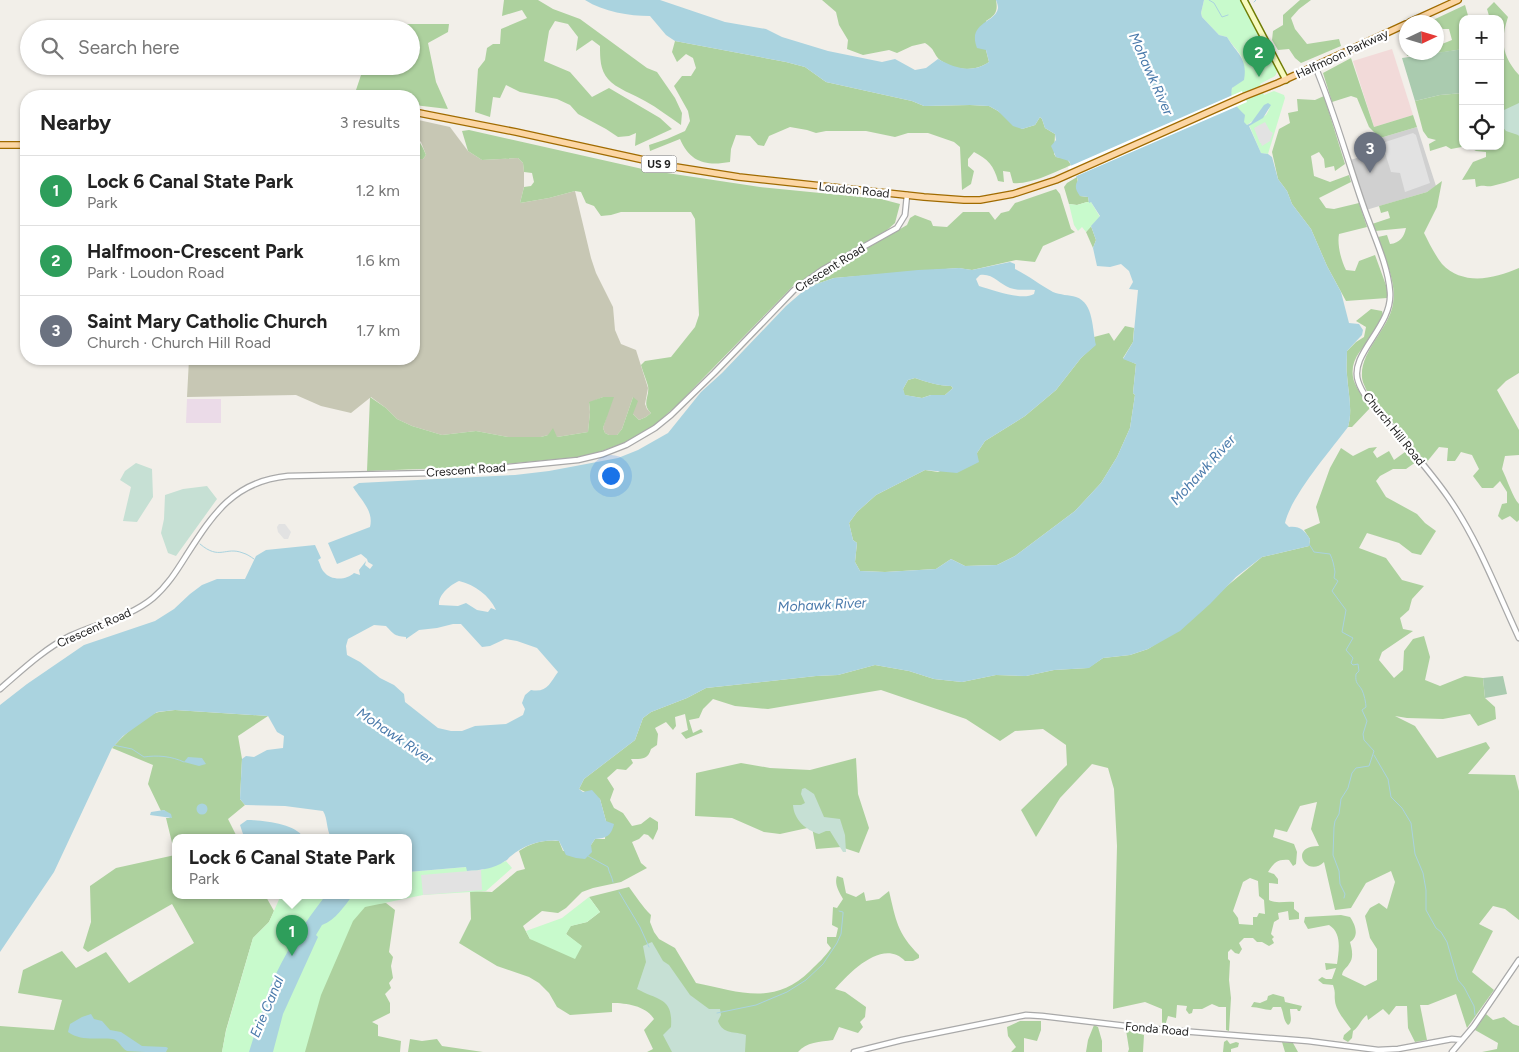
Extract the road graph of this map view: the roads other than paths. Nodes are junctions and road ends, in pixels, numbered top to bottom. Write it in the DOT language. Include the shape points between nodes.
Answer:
graph roads {
  1 [pos="1244,0"];
  2 [pos="1458,0"];
  3 [pos="1425,15"];
  4 [pos="1399,27"];
  5 [pos="1315,66"];
  6 [pos="1286,80"];
  7 [pos="1278,83"];
  8 [pos="420,113"];
  9 [pos="0,145"];
  10 [pos="20,145"];
  11 [pos="907,195"];
  12 [pos="1519,638"];
  13 [pos="0,689"];
  14 [pos="1519,960"];
  15 [pos="1462,1040"];
  16 [pos="854,1052"];
  17 [pos="1452,1052"];
  1 -- 6 [label="main road"];
  2 -- 3 [label="main road"];
  4 -- 5 [label="main road, Halfmoon Parkway / US 9"];
  5 -- 6 [label="main road, Halfmoon Parkway / US 9"];
  5 -- 12 [label="street, Church Hill Road" via="1382,258 1390,292 1384,321 1359,362 1358,381 1456,509 1472,535"];
  6 -- 7 [label="main road, Halfmoon Parkway / US 9"];
  7 -- 11 [label="main road, Loudon Road / US 9" via="1042,185 999,198 964,200"];
  8 -- 11 [label="main road, Loudon Road / US 9" via="676,168"];
  9 -- 10 [label="main road"];
  11 -- 13 [label="street, Crescent Road" via="905,215 897,228 822,270 794,290 671,415 643,436 604,454 578,460 432,473 288,476 253,484 233,496 213,515 169,582 151,599 132,611 55,644"];
  14 -- 15 [label="street"];
  15 -- 16 [label="street, Fonda Road" via="1378,1050 1026,1015"];
  15 -- 17 [label="street"];
}
